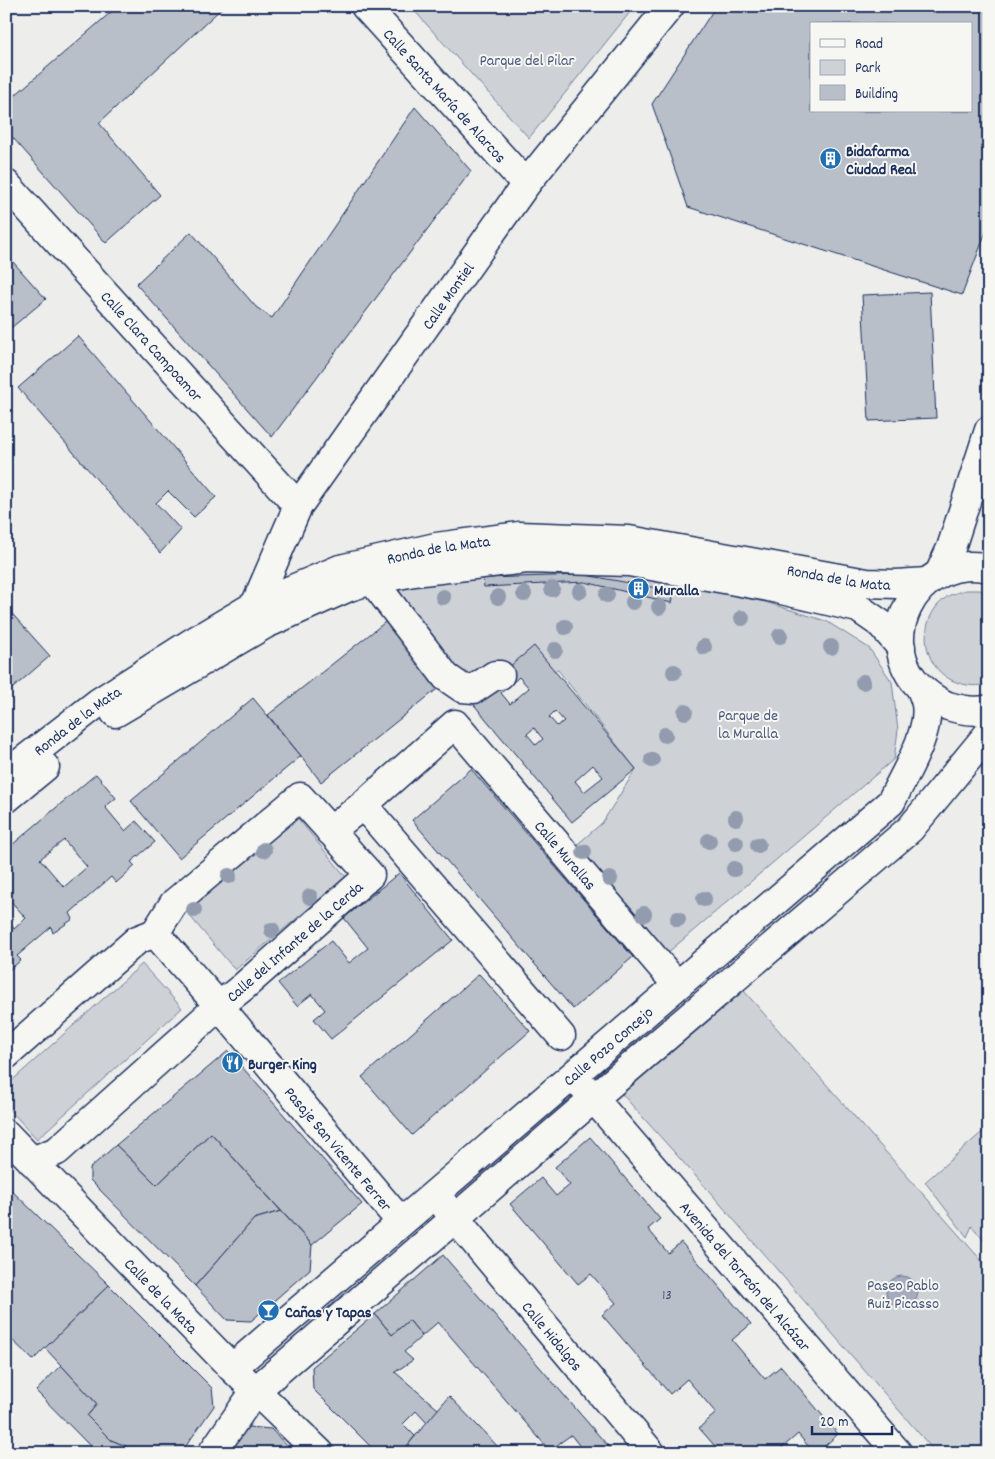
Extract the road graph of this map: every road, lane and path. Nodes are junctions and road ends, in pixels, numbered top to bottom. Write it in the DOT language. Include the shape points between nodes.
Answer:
graph roads {
  1 [pos="365,6"];
  2 [pos="670,6"];
  3 [pos="6,184"];
  4 [pos="526,184"];
  5 [pos="989,430"];
  6 [pos="298,506"];
  7 [pos="989,568"];
  8 [pos="933,578"];
  9 [pos="372,580"];
  10 [pos="255,605"];
  11 [pos="901,647"];
  12 [pos="500,675"];
  13 [pos="921,689"];
  14 [pos="989,708"];
  15 [pos="989,733"];
  16 [pos="10,764"];
  17 [pos="989,764"];
  18 [pos="6,799"];
  19 [pos="363,805"];
  20 [pos="910,829"];
  21 [pos="330,831"];
  22 [pos="155,933"];
  23 [pos="677,985"];
  24 [pos="219,1006"];
  25 [pos="561,1036"];
  26 [pos="6,1055"];
  27 [pos="573,1074"];
  28 [pos="593,1099"];
  29 [pos="6,1134"];
  30 [pos="32,1161"];
  31 [pos="434,1194"];
  32 [pos="455,1219"];
  33 [pos="401,1222"];
  34 [pos="232,1368"];
  35 [pos="255,1392"];
  36 [pos="212,1453"];
  37 [pos="320,1453"];
  38 [pos="652,1453"];
  39 [pos="898,1453"];
  1 -- 4 [label="main road, Calle Santa María de Alarcos"];
  2 -- 4 [label="main road, Calle Montiel"];
  3 -- 6 [label="main road, Calle Clara Campoamor"];
  4 -- 6 [label="main road, Calle Montiel"];
  5 -- 8 [label="main road" via="951,548"];
  6 -- 10 [label="main road, Calle Montiel"];
  7 -- 8 [label="main road, Ronda de la Mata" via="959,567"];
  8 -- 10 [label="main road, Ronda de la Mata" via="896,584 867,583 629,540 519,536 436,547 340,569"];
  8 -- 11 [label="main road" via="914,595 905,611"];
  9 -- 11 [label="main road, Ronda de la Mata" via="527,559 629,562 769,587 858,608 881,624"];
  9 -- 12 [label="main road" via="446,677 462,688 474,689"];
  9 -- 18 [label="main road, Ronda de la Mata" via="266,624 112,715"];
  10 -- 16 [label="main road, Ronda de la Mata" via="99,702"];
  11 -- 13 [label="main road" via="911,677"];
  13 -- 14 [label="main road" via="939,703 960,710"];
  13 -- 23 [label="main road, Calle Pozo Concejo" via="926,705 924,729 891,802"];
  15 -- 20 [label="main road, Calle Pozo Concejo"];
  17 -- 20 [label="main road, Calle Pozo Concejo"];
  19 -- 21 [label="main road"];
  19 -- 23 [label="main road, Calle Murallas" via="456,724"];
  19 -- 25 [label="main road"];
  20 -- 28 [label="main road, Calle Pozo Concejo"];
  21 -- 22 [label="main road, Calle del Infante de la Cerda" via="300,797 174,903"];
  21 -- 24 [label="main road, Calle del Infante de la Cerda" via="370,875"];
  22 -- 24 [label="main road, Calle del Infante de la Cerda"];
  22 -- 26 [label="main road" via="136,940"];
  23 -- 27 [label="main road, Calle Pozo Concejo"];
  24 -- 30 [label="main road, Calle del Infante de la Cerda" via="57,1151"];
  24 -- 33 [label="main road, Pasaje San Vicente Ferrer"];
  27 -- 28 [label="main road, Avenida del Torreón del Alcázar"];
  27 -- 31 [label="main road, Calle Pozo Concejo"];
  28 -- 32 [label="main road, Calle Pozo Concejo"];
  28 -- 39 [label="main road, Avenida del Torreón del Alcázar"];
  29 -- 30 [label="main road, Calle de la Mata"];
  30 -- 34 [label="main road, Calle de la Mata"];
  31 -- 32 [label="main road, Calle Hidalgos"];
  31 -- 33 [label="main road, Calle Pozo Concejo"];
  32 -- 35 [label="main road, Calle Pozo Concejo"];
  32 -- 38 [label="main road, Calle Hidalgos"];
  33 -- 34 [label="main road, Calle Pozo Concejo"];
  34 -- 35 [label="main road, Calle de la Mata"];
  35 -- 36 [label="main road, Calle Pozo Concejo"];
  35 -- 37 [label="main road, Calle de la Mata"];
}
